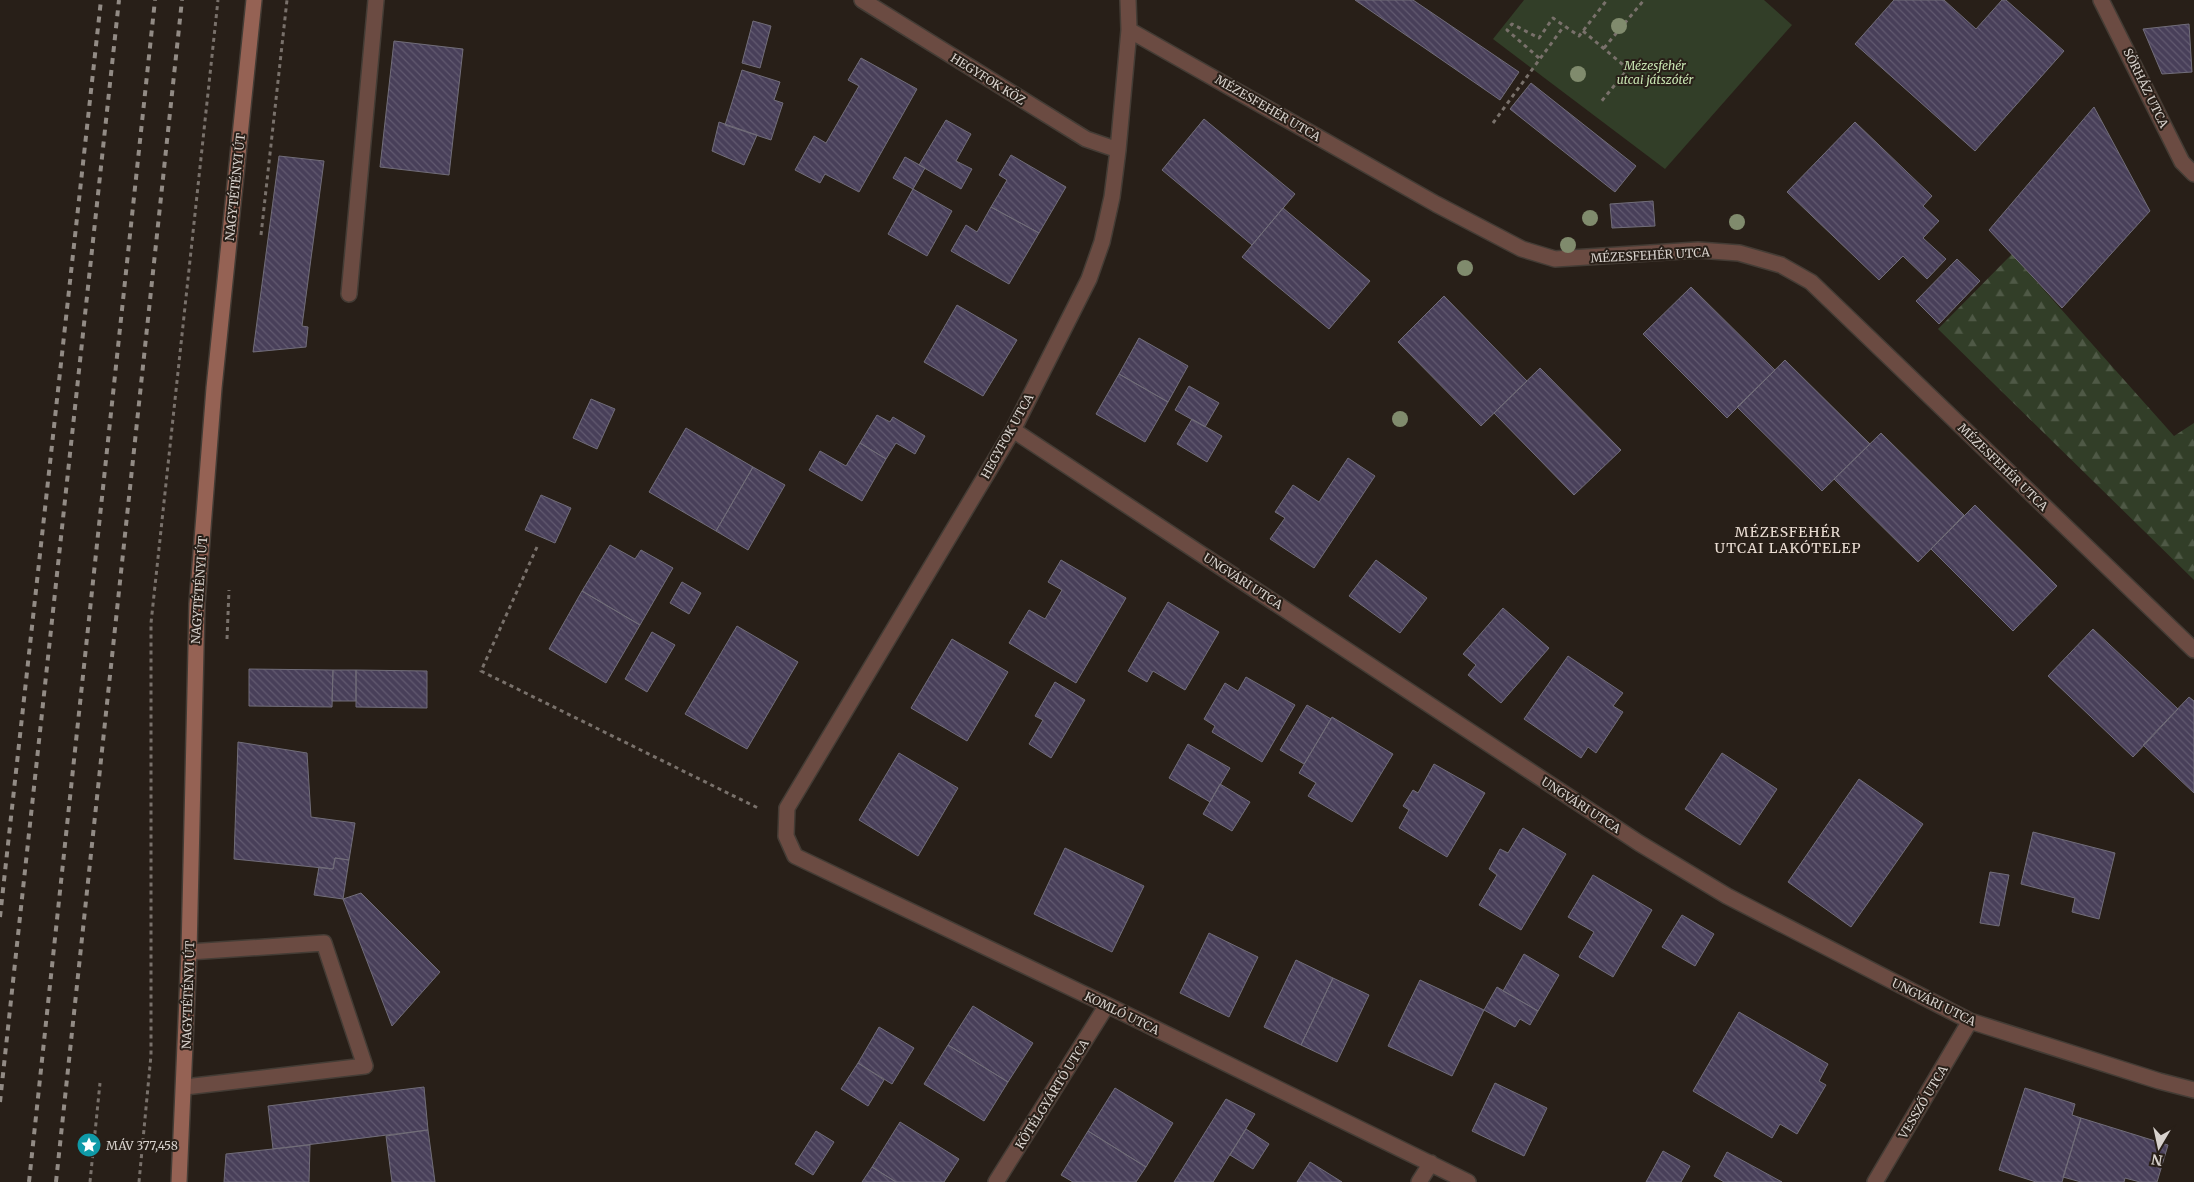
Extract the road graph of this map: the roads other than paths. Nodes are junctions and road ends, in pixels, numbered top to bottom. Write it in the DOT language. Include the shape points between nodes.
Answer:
graph roads {
  1 [pos="254,0"];
  2 [pos="376,0"];
  3 [pos="862,0"];
  4 [pos="1128,0"];
  5 [pos="2101,0"];
  6 [pos="1129,30"];
  7 [pos="1118,150"];
  8 [pos="2194,174"];
  9 [pos="349,294"];
  10 [pos="1013,430"];
  11 [pos="2194,650"];
  12 [pos="786,836"];
  13 [pos="190,952"];
  14 [pos="1107,1005"];
  15 [pos="1970,1021"];
  16 [pos="185,1087"];
  17 [pos="2194,1090"];
  18 [pos="1431,1163"];
  19 [pos="179,1182"];
  20 [pos="996,1182"];
  21 [pos="1419,1182"];
  22 [pos="1468,1182"];
  23 [pos="1875,1182"];
  1 -- 13 [label="main road, NAGYTÉTÉNYI ÚT" via="214,388 197,604"];
  2 -- 9 [label="street"];
  3 -- 7 [label="street, HEGYFOK KÖZ" via="1086,139"];
  4 -- 6 [label="street, HEGYFOK UTCA"];
  5 -- 8 [label="street, SÖRHÁZ UTCA" via="2182,162"];
  6 -- 7 [label="street, HEGYFOK UTCA"];
  6 -- 11 [label="street, MÉZESFEHÉR UTCA" via="1522,250 1555,259 1698,250 1739,253 1789,269 1811,282"];
  7 -- 10 [label="street, HEGYFOK UTCA" via="1102,242 1089,279"];
  10 -- 12 [label="street, HEGYFOK UTCA" via="787,808"];
  10 -- 15 [label="street, UNGVÁRI UTCA" via="1639,843 1727,896"];
  12 -- 14 [label="street, KOMLÓ UTCA" via="795,856"];
  13 -- 16 [label="main road, NAGYTÉTÉNYI ÚT"];
  13 -- 16 [label="street" via="324,943 365,1066"];
  14 -- 18 [label="street, KOMLÓ UTCA"];
  14 -- 20 [label="street, KÖTÉLGYÁRTÓ UTCA"];
  15 -- 17 [label="street, UNGVÁRI UTCA"];
  15 -- 23 [label="street, VESSZŐ UTCA"];
  16 -- 19 [label="main road, NAGYTÉTÉNYI ÚT"];
  18 -- 21 [label="street"];
  18 -- 22 [label="street, KOMLÓ UTCA"];
}
